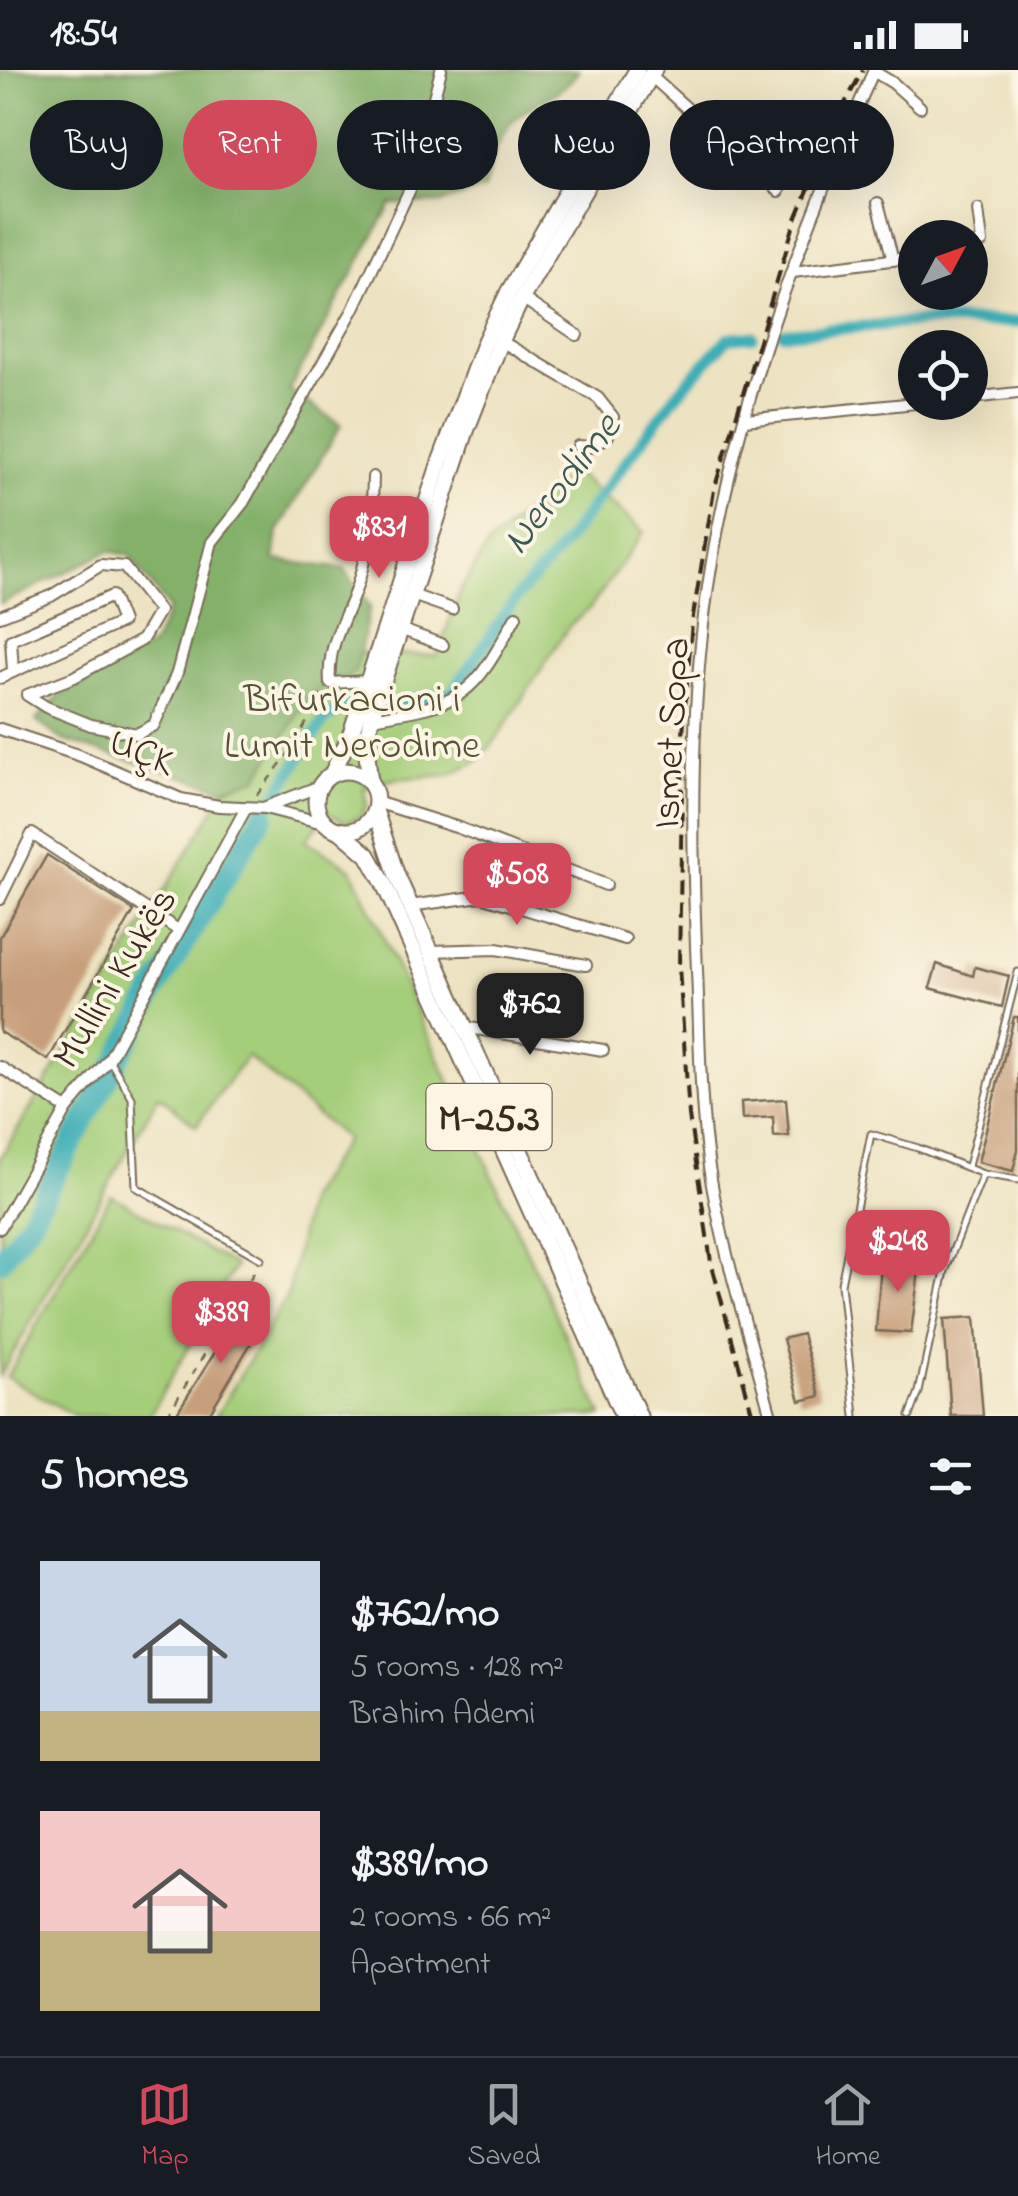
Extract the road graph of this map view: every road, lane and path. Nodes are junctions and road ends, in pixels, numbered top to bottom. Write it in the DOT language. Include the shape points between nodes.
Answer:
graph roads {
  1 [pos="441,70"];
  2 [pos="873,71"];
  3 [pos="643,72"];
  4 [pos="920,107"];
  5 [pos="779,191"];
  6 [pos="878,203"];
  7 [pos="978,210"];
  8 [pos="979,220"];
  9 [pos="898,259"];
  10 [pos="893,260"];
  11 [pos="793,272"];
  12 [pos="522,298"];
  13 [pos="577,335"];
  14 [pos="501,341"];
  15 [pos="1018,394"];
  16 [pos="988,396"];
  17 [pos="898,405"];
  18 [pos="745,420"];
  19 [pos="578,446"];
  20 [pos="373,477"];
  21 [pos="412,595"];
  22 [pos="452,609"];
  23 [pos="0,616"];
  24 [pos="516,616"];
  25 [pos="400,629"];
  26 [pos="442,644"];
  27 [pos="13,670"];
  28 [pos="0,678"];
  29 [pos="368,681"];
  30 [pos="330,683"];
  31 [pos="372,718"];
  32 [pos="0,729"];
  33 [pos="326,780"];
  34 [pos="370,782"];
  35 [pos="246,808"];
  36 [pos="265,808"];
  37 [pos="377,808"];
  38 [pos="333,827"];
  39 [pos="606,885"];
  40 [pos="0,899"];
  41 [pos="410,906"];
  42 [pos="178,930"];
  43 [pos="625,938"];
  44 [pos="430,951"];
  45 [pos="586,965"];
  46 [pos="1018,972"];
  47 [pos="464,1027"];
  48 [pos="603,1050"];
  49 [pos="109,1059"];
  50 [pos="0,1067"];
  51 [pos="66,1109"];
  52 [pos="968,1166"];
  53 [pos="983,1174"];
  54 [pos="1018,1180"];
  55 [pos="0,1228"];
  56 [pos="262,1259"];
  57 [pos="167,1416"];
  58 [pos="623,1416"];
  59 [pos="639,1416"];
  60 [pos="771,1416"];
  61 [pos="855,1416"];
  62 [pos="910,1416"];
  1 -- 23 [label="street" via="410,188 353,310 242,503 212,542 177,674 154,725 137,734 92,725 27,695 142,640 159,611 124,566 102,565"];
  2 -- 4 [label="street, Ismet Sopa"];
  2 -- 11 [label="street, Ismet Sopa"];
  3 -- 5 [label="street"];
  3 -- 12 [label="main road, M-25.3"];
  3 -- 29 [label="main road" via="489,333"];
  6 -- 10 [label="street"];
  7 -- 8 [label="street"];
  9 -- 10 [label="street"];
  10 -- 11 [label="street"];
  11 -- 18 [label="street, Ismet Sopa"];
  12 -- 13 [label="street"];
  12 -- 14 [label="main road, M-25.3"];
  14 -- 19 [label="street" via="598,398 613,417 608,436 591,447"];
  14 -- 21 [label="main road, M-25.3"];
  15 -- 16 [label="street"];
  17 -- 18 [label="street"];
  18 -- 60 [label="street, Ismet Sopa" via="704,616 694,736 693,898 709,1167"];
  20 -- 30 [label="street" via="366,549 328,657"];
  21 -- 22 [label="street"];
  21 -- 25 [label="main road, M-25.3"];
  24 -- 31 [label="street" via="479,681 450,702"];
  25 -- 26 [label="street"];
  25 -- 31 [label="main road, M-25.3"];
  27 -- 27 [label="street" via="122,622 112,596 11,640"];
  27 -- 28 [label="street"];
  29 -- 30 [label="street"];
  29 -- 33 [label="main road"];
  30 -- 35 [label="path"];
  31 -- 34 [label="main road, M-25.3" via="366,745"];
  32 -- 35 [label="street, UÇK" via="181,799"];
  33 -- 34 [label="main road" via="340,772"];
  33 -- 36 [label="street, UÇK"];
  33 -- 38 [label="main road" via="316,807"];
  34 -- 37 [label="main road, M-25.3"];
  35 -- 36 [label="street, UÇK"];
  35 -- 42 [label="street, Mullini Kukës"];
  36 -- 38 [label="street, UÇK"];
  37 -- 38 [label="main road" via="360,828"];
  37 -- 39 [label="street" via="459,828"];
  37 -- 41 [label="main road, M-25.3"];
  38 -- 58 [label="main road, M-25.3" via="375,865"];
  40 -- 42 [label="street" via="32,834"];
  41 -- 43 [label="street" via="480,896"];
  41 -- 44 [label="main road, M-25.3"];
  42 -- 49 [label="street, Mullini Kukës"];
  44 -- 45 [label="street" via="496,950"];
  44 -- 47 [label="main road, M-25.3"];
  46 -- 52 [label="lane"];
  47 -- 48 [label="street"];
  47 -- 59 [label="main road, M-25.3"];
  49 -- 51 [label="street, Mullini Kukës"];
  49 -- 56 [label="lane" via="132,1098 136,1187"];
  50 -- 51 [label="street"];
  51 -- 55 [label="street, Mullini Kukës"];
  52 -- 53 [label="lane"];
  52 -- 61 [label="lane" via="871,1134 841,1284"];
  53 -- 54 [label="lane"];
  53 -- 62 [label="lane" via="945,1270"];
  56 -- 57 [label="path"];
}
